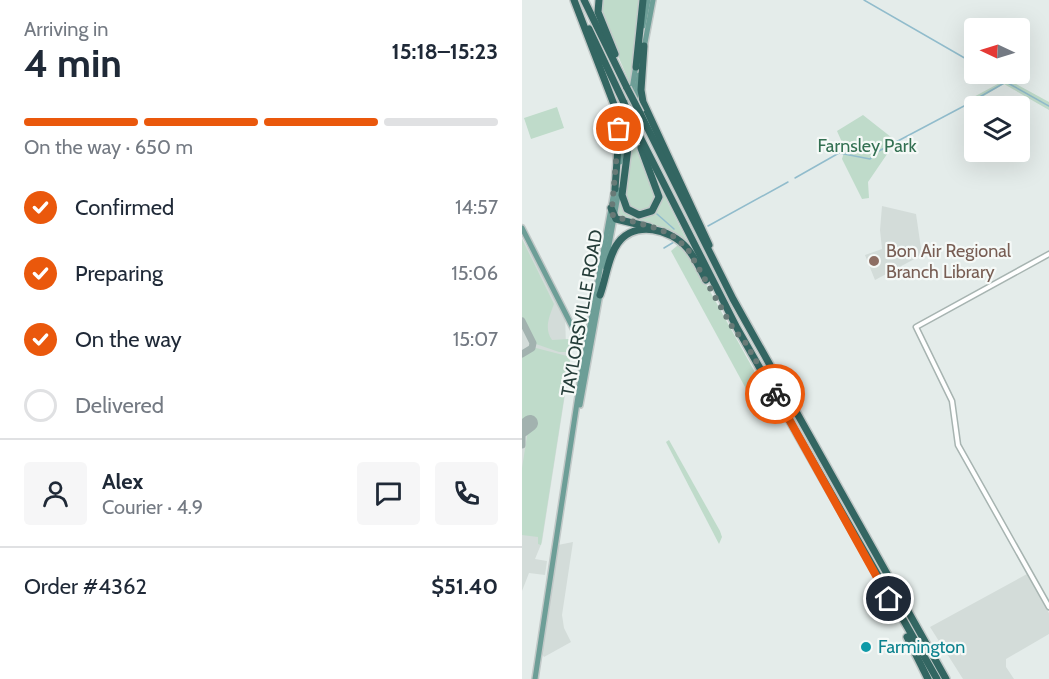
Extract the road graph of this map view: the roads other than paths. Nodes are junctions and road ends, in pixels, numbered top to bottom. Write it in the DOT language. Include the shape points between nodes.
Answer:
graph roads {
  1 [pos="574,0"];
  2 [pos="584,0"];
  3 [pos="598,0"];
  4 [pos="643,0"];
  5 [pos="648,0"];
  6 [pos="653,0"];
  7 [pos="644,46"];
  8 [pos="636,67"];
  9 [pos="627,86"];
  10 [pos="633,126"];
  11 [pos="615,189"];
  12 [pos="612,208"];
  13 [pos="615,218"];
  14 [pos="522,228"];
  15 [pos="665,233"];
  16 [pos="1049,254"];
  17 [pos="601,260"];
  18 [pos="722,278"];
  19 [pos="602,279"];
  20 [pos="600,295"];
  21 [pos="589,340"];
  22 [pos="745,342"];
  23 [pos="1049,607"];
  24 [pos="897,612"];
  25 [pos="933,653"];
  26 [pos="535,679"];
  27 [pos="928,679"];
  28 [pos="937,679"];
  29 [pos="946,679"];
  30 [pos="952,679"];
  1 -- 10 [label="highway, bridge"];
  1 -- 11 [label="highway" via="618,119"];
  2 -- 9 [label="highway"];
  3 -- 9 [label="highway" via="599,14"];
  4 -- 8 [label="highway"];
  5 -- 8 [label="main road, TAYLORSVILLE ROAD"];
  6 -- 7 [label="main road, TAYLORSVILLE ROAD"];
  7 -- 10 [label="main road, TAYLORSVILLE ROAD"];
  7 -- 18 [label="highway" via="643,102"];
  8 -- 11 [label="main road, TAYLORSVILLE ROAD"];
  9 -- 18 [label="highway, bridge"];
  10 -- 10 [label="highway" via="659,195 655,208 642,214 629,211 622,197"];
  10 -- 13 [label="main road, TAYLORSVILLE ROAD"];
  10 -- 22 [label="highway"];
  11 -- 12 [label="main road, TAYLORSVILLE ROAD"];
  12 -- 13 [label="highway"];
  12 -- 17 [label="main road, TAYLORSVILLE ROAD"];
  13 -- 15 [label="highway"];
  13 -- 19 [label="main road, TAYLORSVILLE ROAD"];
  14 -- 21 [label="main road" via="575,332"];
  15 -- 20 [label="highway" via="641,229 623,237 614,249"];
  15 -- 22 [label="highway" via="690,252 734,330"];
  16 -- 23 [label="street" via="916,327 952,401 958,445"];
  17 -- 19 [label="main road"];
  17 -- 21 [label="main road, TAYLORSVILLE ROAD"];
  18 -- 25 [label="highway"];
  19 -- 20 [label="main road, TAYLORSVILLE ROAD"];
  20 -- 21 [label="main road, TAYLORSVILLE ROAD"];
  21 -- 26 [label="main road, TAYLORSVILLE ROAD"];
  22 -- 24 [label="highway"];
  24 -- 27 [label="highway"];
  24 -- 28 [label="highway"];
  25 -- 29 [label="highway"];
  25 -- 30 [label="highway"];
}
